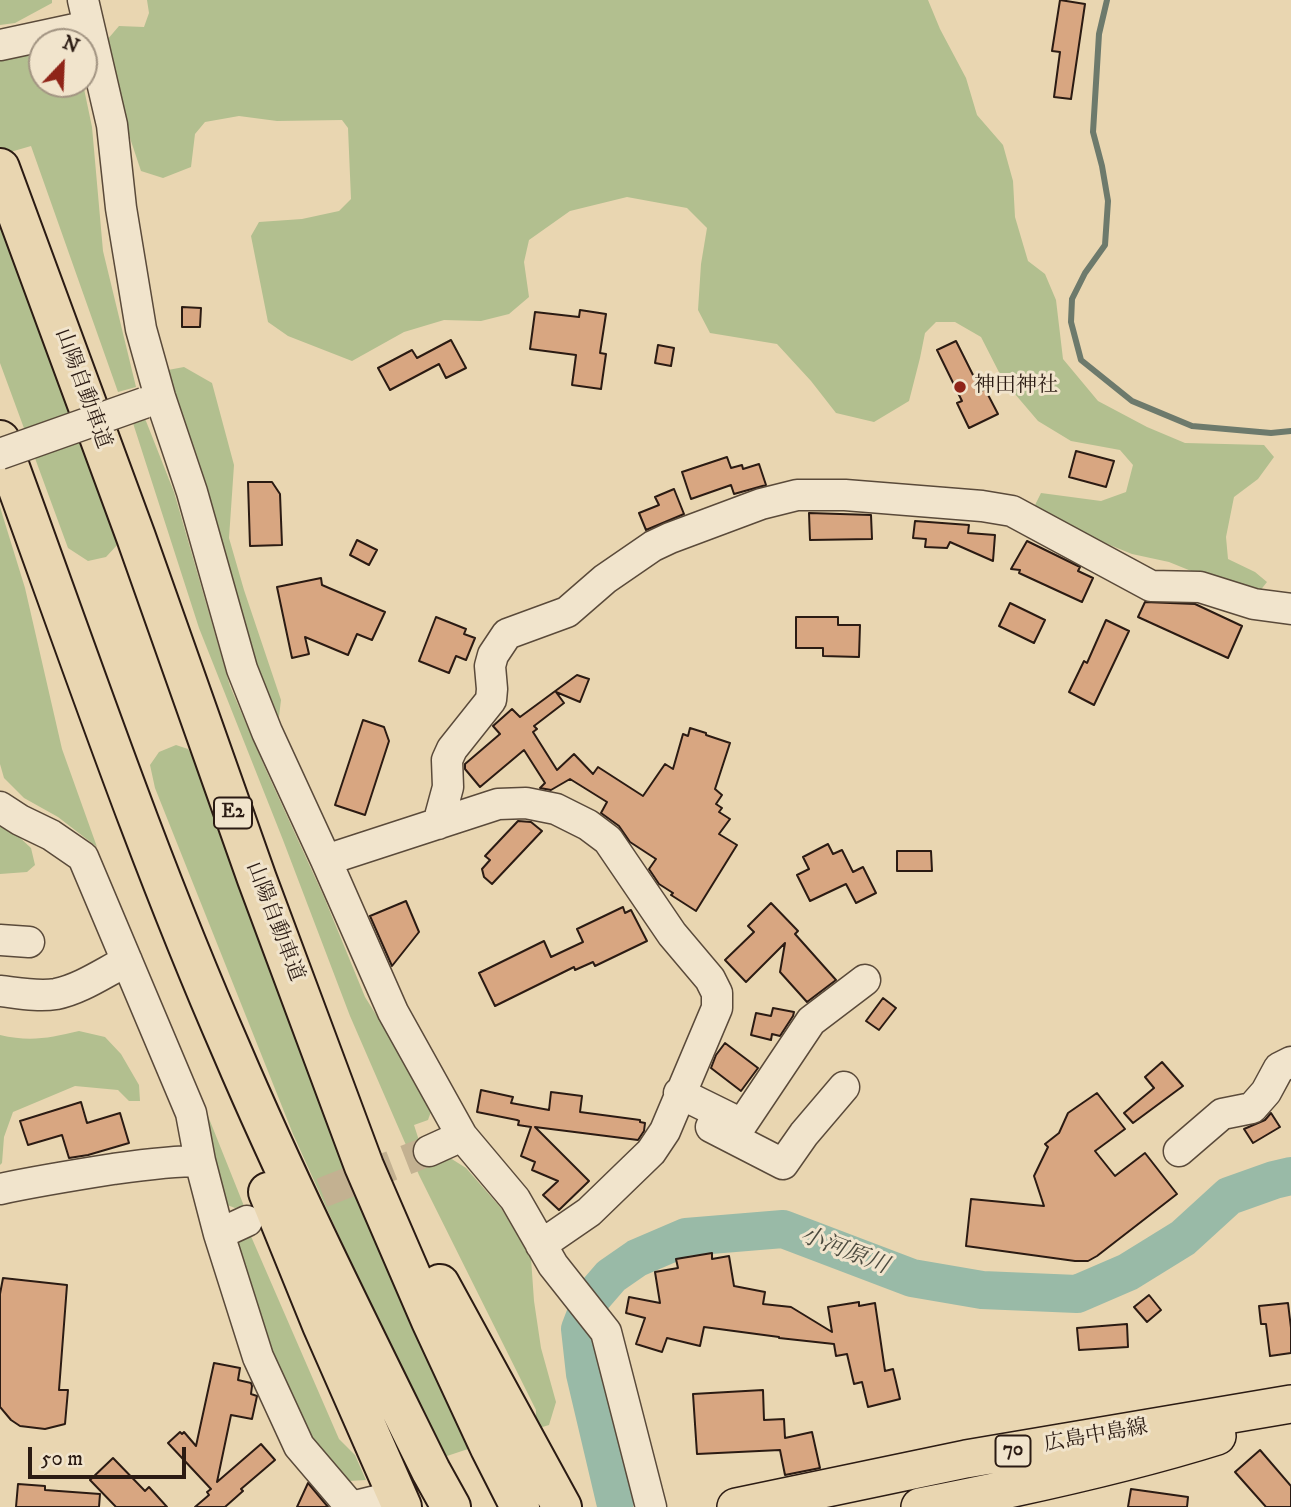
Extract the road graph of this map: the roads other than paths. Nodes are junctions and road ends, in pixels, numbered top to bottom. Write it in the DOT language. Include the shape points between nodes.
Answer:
graph roads {
  1 [pos="86,13"];
  2 [pos="0,45"];
  3 [pos="0,168"];
  4 [pos="152,400"];
  5 [pos="0,440"];
  6 [pos="0,454"];
  7 [pos="1291,609"];
  8 [pos="122,778"];
  9 [pos="0,807"];
  10 [pos="438,824"];
  11 [pos="326,860"];
  12 [pos="127,961"];
  13 [pos="865,980"];
  14 [pos="0,991"];
  15 [pos="1291,1062"];
  16 [pos="844,1087"];
  17 [pos="677,1100"];
  18 [pos="462,1136"];
  19 [pos="429,1151"];
  20 [pos="1179,1151"];
  21 [pos="200,1161"];
  22 [pos="0,1189"];
  23 [pos="247,1221"];
  24 [pos="219,1234"];
  25 [pos="547,1255"];
  26 [pos="1291,1404"];
  27 [pos="1291,1412"];
  28 [pos="505,1441"];
  29 [pos="966,1459"];
  30 [pos="395,1498"];
  31 [pos="976,1502"];
  32 [pos="451,1507"];
  33 [pos="520,1507"];
  34 [pos="562,1507"];
  35 [pos="651,1507"];
  36 [pos="736,1507"];
  37 [pos="920,1507"];
  1 -- 2 [label="street"];
  1 -- 4 [label="street" via="112,125"];
  3 -- 28 [label="highway, 山陽自動車道 / E2" via="301,995 416,1238"];
  4 -- 6 [label="street, bridge"];
  4 -- 11 [label="street" via="192,492 242,670"];
  5 -- 8 [label="highway"];
  7 -- 10 [label="street" via="1254,604 1200,587 1151,586 1012,511 845,495 797,495 761,504 653,546 567,612 507,634 490,666 491,701 447,760 448,787"];
  8 -- 30 [label="highway" via="163,924"];
  8 -- 32 [label="highway" via="174,914 288,1178"];
  9 -- 12 [label="street" via="83,857"];
  10 -- 11 [label="street"];
  10 -- 17 [label="street" via="498,804 526,803 556,809 608,840 717,993 717,1008"];
  11 -- 18 [label="street" via="393,1012"];
  12 -- 14 [label="street" via="56,994"];
  12 -- 21 [label="street" via="191,1114"];
  13 -- 17 [label="street" via="811,1021 742,1124"];
  15 -- 20 [label="street" via="1279,1069 1252,1108 1222,1115"];
  16 -- 17 [label="street" via="783,1164"];
  17 -- 25 [label="street" via="651,1152"];
  18 -- 19 [label="street"];
  18 -- 25 [label="street" via="515,1199"];
  21 -- 22 [label="street" via="107,1170"];
  21 -- 24 [label="street"];
  23 -- 24 [label="street"];
  24 -- 30 [label="street" via="258,1356 299,1446 351,1507"];
  25 -- 35 [label="street" via="606,1332"];
  26 -- 29 [label="main road, 広島中島線 / 70"];
  27 -- 31 [label="main road, 広島中島線 / 70" via="1164,1452"];
  28 -- 33 [label="highway"];
  28 -- 34 [label="highway"];
  29 -- 31 [label="street"];
  29 -- 36 [label="main road, 広島中島線 / 70"];
  31 -- 37 [label="main road, 広島中島線 / 70"];
}
